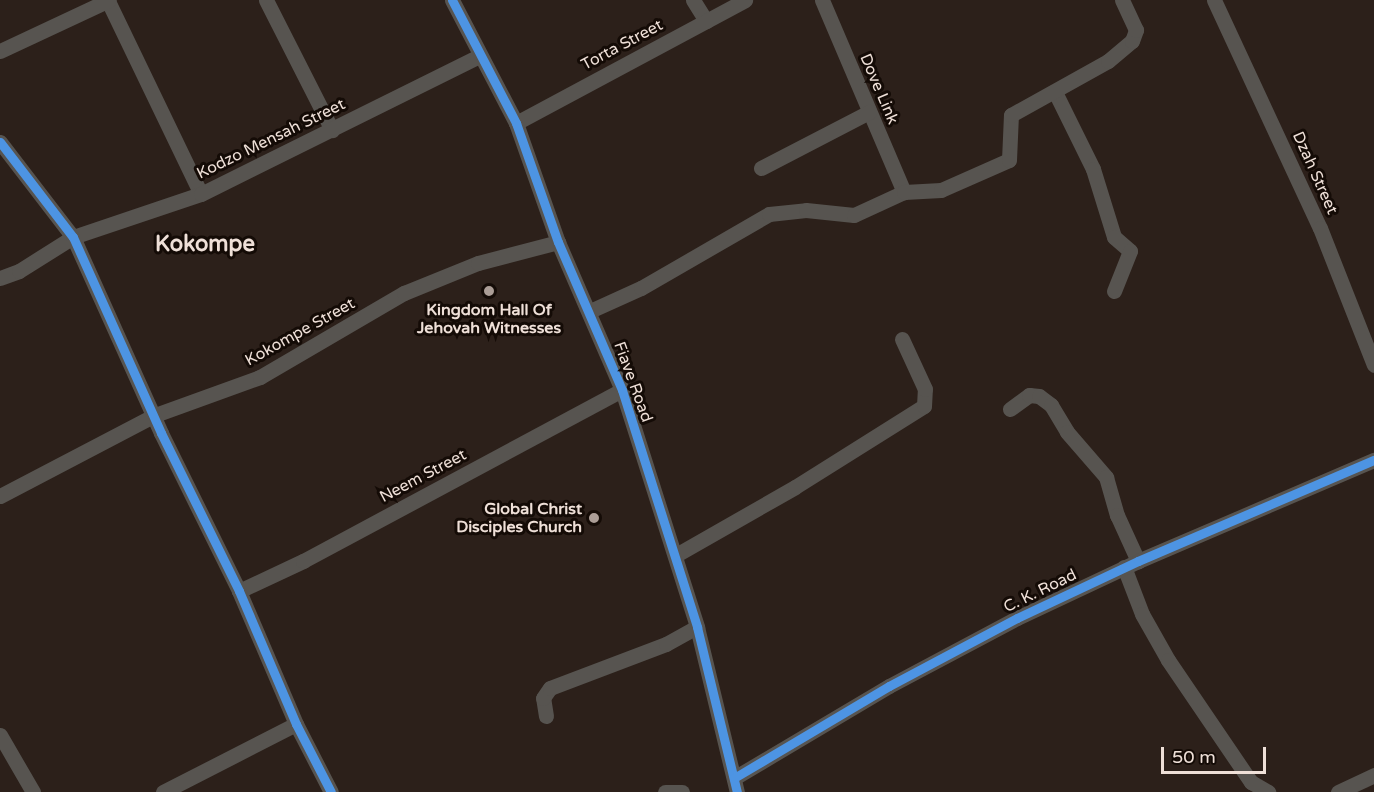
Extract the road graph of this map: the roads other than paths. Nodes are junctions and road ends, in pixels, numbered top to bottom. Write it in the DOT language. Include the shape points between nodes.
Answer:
graph roads {
  1 [pos="108,0"];
  2 [pos="266,0"];
  3 [pos="452,0"];
  4 [pos="693,0"];
  5 [pos="745,0"];
  6 [pos="822,0"];
  7 [pos="1122,0"];
  8 [pos="1214,0"];
  9 [pos="706,21"];
  10 [pos="0,51"];
  11 [pos="479,57"];
  12 [pos="1055,92"];
  13 [pos="869,112"];
  14 [pos="516,123"];
  15 [pos="332,130"];
  16 [pos="0,142"];
  17 [pos="761,168"];
  18 [pos="904,192"];
  19 [pos="201,194"];
  20 [pos="73,237"];
  21 [pos="558,242"];
  22 [pos="0,278"];
  23 [pos="1113,291"];
  24 [pos="590,311"];
  25 [pos="902,339"];
  26 [pos="1374,365"];
  27 [pos="622,390"];
  28 [pos="1010,409"];
  29 [pos="155,415"];
  30 [pos="1374,460"];
  31 [pos="0,496"];
  32 [pos="676,555"];
  33 [pos="1131,564"];
  34 [pos="239,591"];
  35 [pos="697,627"];
  36 [pos="546,716"];
  37 [pos="296,724"];
  38 [pos="0,735"];
  39 [pos="1374,775"];
  40 [pos="736,785"];
  41 [pos="33,792"];
  42 [pos="163,792"];
  43 [pos="332,792"];
  44 [pos="665,792"];
  45 [pos="682,792"];
  46 [pos="1268,792"];
  47 [pos="1338,792"];
  1 -- 10 [label="street"];
  1 -- 19 [label="street"];
  2 -- 15 [label="street"];
  3 -- 11 [label="street, Fiave Road"];
  4 -- 9 [label="street"];
  5 -- 9 [label="street, Torta Street"];
  6 -- 13 [label="street, Dove Link"];
  7 -- 12 [label="street" via="1136,30 1132,41 1123,51"];
  8 -- 26 [label="street, Dzah Street" via="1320,228"];
  9 -- 14 [label="street, Torta Street"];
  11 -- 14 [label="street, Fiave Road"];
  11 -- 15 [label="street, Kodzo Mensah Street"];
  12 -- 18 [label="street" via="1011,116 1008,160 941,190"];
  12 -- 23 [label="street" via="1093,169 1114,237 1130,251"];
  13 -- 17 [label="street"];
  13 -- 18 [label="street, Dove Link"];
  14 -- 21 [label="street, Fiave Road"];
  15 -- 19 [label="street, Kodzo Mensah Street"];
  16 -- 20 [label="street"];
  18 -- 24 [label="street" via="854,215 806,210 769,214 641,288"];
  19 -- 20 [label="street, Kodzo Mensah Street"];
  20 -- 22 [label="street, Kodzo Mensah Street" via="19,271"];
  20 -- 29 [label="street"];
  21 -- 24 [label="street, Fiave Road"];
  21 -- 29 [label="street, Kokompe Street" via="478,263 404,293 260,377"];
  24 -- 27 [label="street, Fiave Road"];
  25 -- 32 [label="street" via="925,388 924,406 795,488"];
  27 -- 32 [label="street, Fiave Road"];
  27 -- 34 [label="street, Neem Street" via="303,561"];
  28 -- 33 [label="street" via="1029,395 1039,396 1051,405 1067,432 1106,477"];
  29 -- 31 [label="street, Kokompe Street"];
  29 -- 34 [label="street"];
  30 -- 33 [label="street, C. K. Road"];
  32 -- 35 [label="street, Fiave Road"];
  33 -- 40 [label="street, C. K. Road" via="950,653"];
  33 -- 46 [label="street" via="1142,614 1168,660 1251,782"];
  34 -- 37 [label="street"];
  35 -- 36 [label="street" via="645,652 550,688 543,698"];
  35 -- 40 [label="street, Fiave Road"];
  37 -- 42 [label="street"];
  37 -- 43 [label="street"];
  38 -- 41 [label="street"];
  39 -- 47 [label="street"];
  44 -- 45 [label="street"];
}
